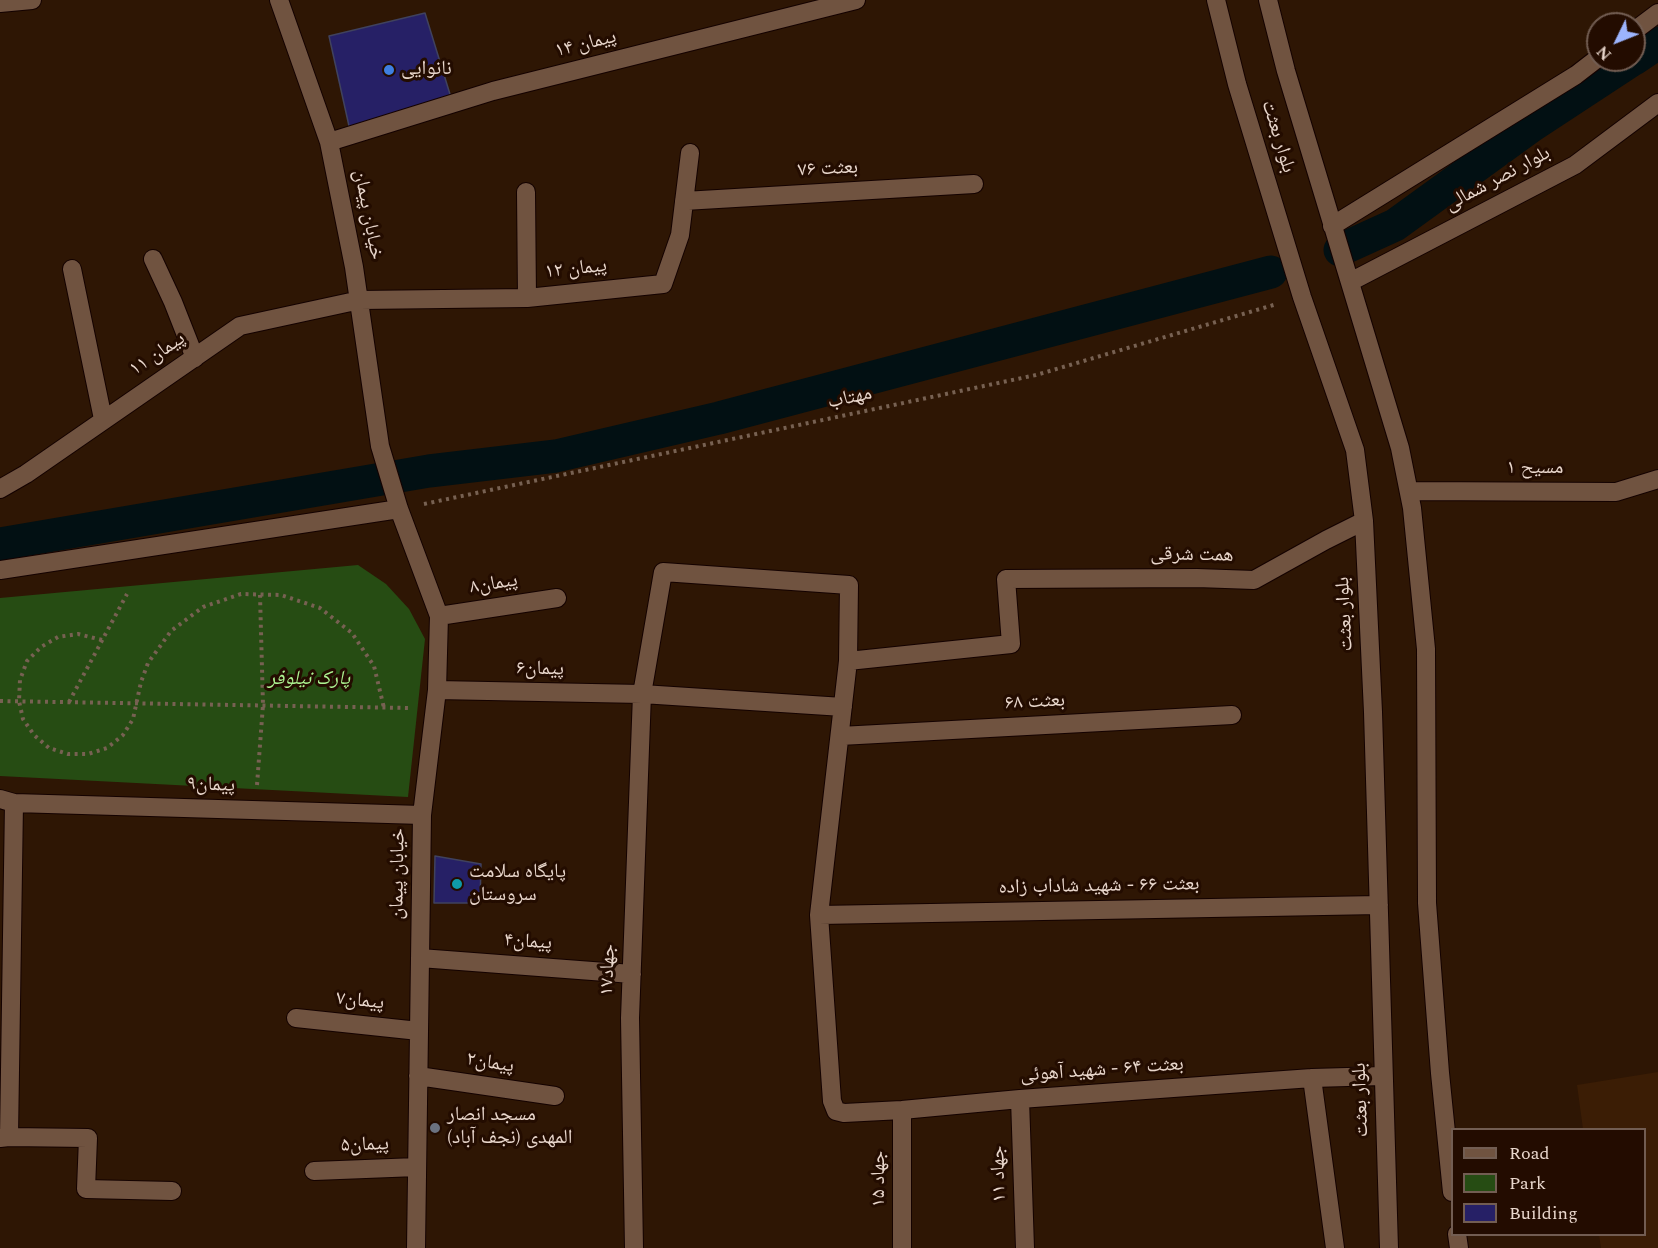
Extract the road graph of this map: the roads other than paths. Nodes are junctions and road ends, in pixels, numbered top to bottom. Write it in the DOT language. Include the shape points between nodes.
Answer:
graph roads {
  1 [pos="32,0"];
  2 [pos="279,0"];
  3 [pos="856,0"];
  4 [pos="1216,0"];
  5 [pos="1268,0"];
  6 [pos="0,3"];
  7 [pos="1586,67"];
  8 [pos="1658,103"];
  9 [pos="329,142"];
  10 [pos="690,153"];
  11 [pos="974,184"];
  12 [pos="526,192"];
  13 [pos="684,201"];
  14 [pos="1332,226"];
  15 [pos="153,259"];
  16 [pos="72,269"];
  17 [pos="1350,282"];
  18 [pos="527,298"];
  19 [pos="360,300"];
  20 [pos="195,358"];
  21 [pos="103,419"];
  22 [pos="1658,479"];
  23 [pos="0,489"];
  24 [pos="1409,491"];
  25 [pos="397,501"];
  26 [pos="1364,521"];
  27 [pos="0,570"];
  28 [pos="557,598"];
  29 [pos="439,616"];
  30 [pos="848,661"];
  31 [pos="437,690"];
  32 [pos="642,694"];
  33 [pos="843,707"];
  34 [pos="1232,715"];
  35 [pos="840,736"];
  36 [pos="7,801"];
  37 [pos="422,815"];
  38 [pos="1379,905"];
  39 [pos="819,915"];
  40 [pos="420,958"];
  41 [pos="632,974"];
  42 [pos="296,1018"];
  43 [pos="419,1031"];
  44 [pos="418,1076"];
  45 [pos="1383,1076"];
  46 [pos="1312,1078"];
  47 [pos="555,1096"];
  48 [pos="1020,1099"];
  49 [pos="902,1110"];
  50 [pos="5,1138"];
  51 [pos="417,1167"];
  52 [pos="314,1171"];
  53 [pos="1451,1182"];
  54 [pos="172,1191"];
  55 [pos="416,1248"];
  56 [pos="634,1248"];
  57 [pos="902,1248"];
  58 [pos="1025,1248"];
  59 [pos="1335,1248"];
  60 [pos="1389,1248"];
  1 -- 6 [label="street"];
  2 -- 9 [label="street, خیابان پیمان"];
  3 -- 9 [label="street, پیمان ۱۴" via="493,92"];
  4 -- 26 [label="street, بلوار بعثت" via="1237,84 1302,297 1355,450"];
  5 -- 14 [label="street, بلوار بعثت"];
  7 -- 14 [label="street"];
  8 -- 17 [label="street, بلوار نصر شمالی" via="1575,165"];
  9 -- 19 [label="street, خیابان پیمان"];
  10 -- 13 [label="street, پیمان ۱۲"];
  11 -- 13 [label="street, بعثت ۷۶"];
  12 -- 18 [label="street"];
  13 -- 18 [label="street, پیمان ۱۲" via="680,236 663,284"];
  14 -- 17 [label="street, بلوار بعثت"];
  15 -- 20 [label="street"];
  16 -- 21 [label="street"];
  17 -- 24 [label="street, بلوار بعثت" via="1400,448"];
  18 -- 19 [label="street, پیمان ۱۲"];
  19 -- 20 [label="street, پیمان ۱۱" via="240,326"];
  19 -- 25 [label="street, خیابان پیمان" via="380,446"];
  20 -- 21 [label="street, پیمان ۱۱"];
  21 -- 23 [label="street, پیمان ۱۱"];
  22 -- 24 [label="street, مسیح ۱" via="1616,492"];
  24 -- 53 [label="street, بلوار بعثت" via="1426,649 1427,903"];
  25 -- 27 [label="street"];
  25 -- 29 [label="street, خیابان پیمان"];
  26 -- 30 [label="street, همت شرقی" via="1254,580 1006,579 1011,644"];
  26 -- 38 [label="street, بلوار بعثت"];
  28 -- 29 [label="street, پیمان۸"];
  29 -- 31 [label="street, خیابان پیمان"];
  30 -- 32 [label="street, جهاد۱۷" via="849,585 663,572"];
  30 -- 33 [label="street"];
  31 -- 32 [label="street, پیمان۶"];
  31 -- 37 [label="street, خیابان پیمان"];
  32 -- 33 [label="street, پیمان۶"];
  32 -- 41 [label="street, جهاد۱۷"];
  33 -- 35 [label="street"];
  34 -- 35 [label="street, بعثت ۶۸"];
  35 -- 39 [label="street"];
  36 -- 37 [label="street, پیمان۹"];
  36 -- 50 [label="street"];
  37 -- 40 [label="street, خیابان پیمان"];
  38 -- 39 [label="street, بعثت ۶۶ - شهید شاداب زاده"];
  38 -- 45 [label="street, بلوار بعثت"];
  39 -- 49 [label="street, بعثت ۶۴ - شهید آهوئی" via="832,1101 836,1111"];
  40 -- 41 [label="street, پیمان۴"];
  40 -- 43 [label="street, خیابان پیمان"];
  41 -- 56 [label="street, جهاد۱۷"];
  42 -- 43 [label="street, پیمان۷"];
  43 -- 44 [label="street, خیابان پیمان"];
  44 -- 47 [label="street, پیمان۲"];
  44 -- 51 [label="street, خیابان پیمان"];
  45 -- 46 [label="street, بعثت ۶۴ - شهید آهوئی"];
  45 -- 60 [label="street, بلوار بعثت"];
  46 -- 48 [label="street, بعثت ۶۴ - شهید آهوئی"];
  46 -- 59 [label="street"];
  48 -- 49 [label="street, بعثت ۶۴ - شهید آهوئی"];
  48 -- 58 [label="street, جهاد ۱۱"];
  49 -- 57 [label="street, جهاد ۱۵"];
  50 -- 54 [label="street" via="88,1138 86,1189"];
  51 -- 52 [label="street, پیمان۵"];
  51 -- 55 [label="street, خیابان پیمان"];
}
